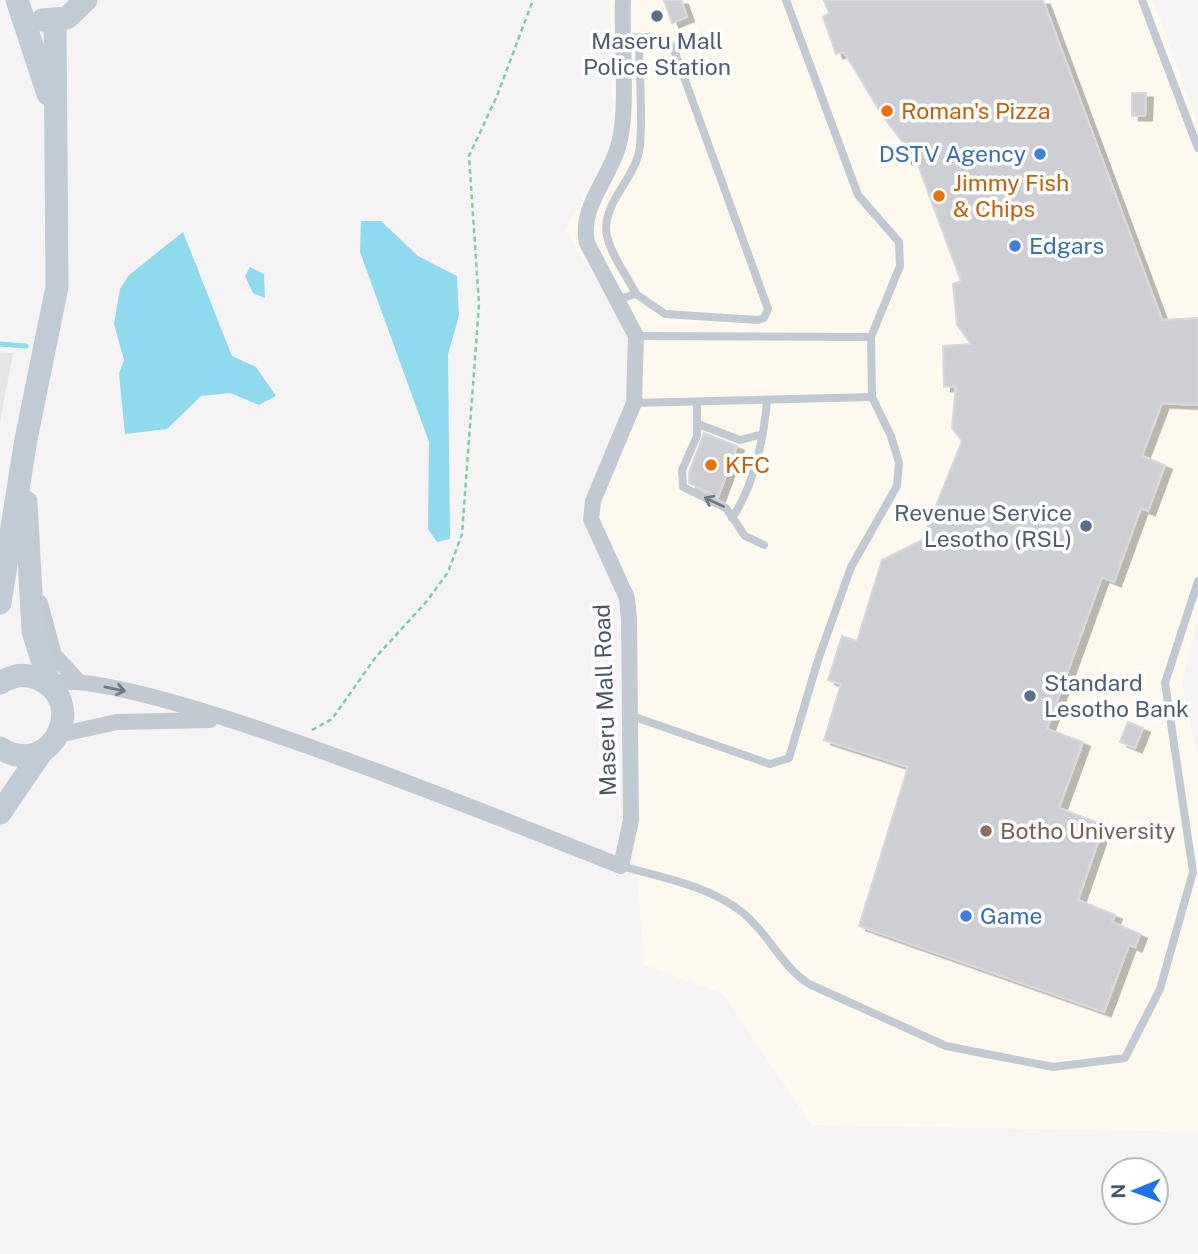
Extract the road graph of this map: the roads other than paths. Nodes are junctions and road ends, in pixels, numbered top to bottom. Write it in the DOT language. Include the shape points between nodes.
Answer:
graph roads {
  1 [pos="17,0"];
  2 [pos="624,0"];
  3 [pos="786,0"];
  4 [pos="1142,0"];
  5 [pos="86,1"];
  6 [pos="55,21"];
  7 [pos="621,38"];
  8 [pos="639,38"];
  9 [pos="54,117"];
  10 [pos="1198,148"];
  11 [pos="636,294"];
  12 [pos="619,299"];
  13 [pos="636,336"];
  14 [pos="870,337"];
  15 [pos="872,397"];
  16 [pos="767,400"];
  17 [pos="697,402"];
  18 [pos="634,403"];
  19 [pos="698,424"];
  20 [pos="763,434"];
  21 [pos="26,439"];
  22 [pos="732,518"];
  23 [pos="764,545"];
  24 [pos="30,578"];
  25 [pos="1198,581"];
  26 [pos="0,603"];
  27 [pos="78,681"];
  28 [pos="0,683"];
  29 [pos="47,684"];
  30 [pos="629,715"];
  31 [pos="247,725"];
  32 [pos="51,743"];
  33 [pos="0,748"];
  34 [pos="0,813"];
  35 [pos="621,866"];
  1 -- 6 [label="main road" via="33,16"];
  1 -- 9 [label="main road"];
  2 -- 7 [label="street, Maseru Mall Road"];
  3 -- 14 [label="lane" via="858,195 899,242 900,266"];
  4 -- 10 [label="lane"];
  5 -- 6 [label="main road" via="67,18"];
  6 -- 9 [label="main road"];
  7 -- 8 [label="lane"];
  7 -- 12 [label="street, Maseru Mall Road" via="623,124 619,145 583,228"];
  8 -- 11 [label="lane" via="640,146 632,176 611,207 606,226 607,239"];
  8 -- 11 [label="lane" via="659,37 673,47 768,309 758,320 672,315 658,312"];
  9 -- 21 [label="main road" via="57,287"];
  11 -- 12 [label="lane"];
  12 -- 13 [label="street, Maseru Mall Road"];
  13 -- 14 [label="lane"];
  13 -- 18 [label="street, Maseru Mall Road"];
  14 -- 15 [label="lane"];
  15 -- 16 [label="lane"];
  15 -- 30 [label="lane" via="896,454 897,486 850,567 789,758 770,764"];
  16 -- 17 [label="lane"];
  16 -- 20 [label="lane"];
  17 -- 18 [label="lane"];
  17 -- 19 [label="lane"];
  18 -- 30 [label="street, Maseru Mall Road" via="593,501 591,519 627,598"];
  19 -- 20 [label="lane" via="740,440"];
  22 -- 19 [label="lane, one-way" via="726,508 683,487 682,470"];
  20 -- 22 [label="lane"];
  21 -- 24 [label="main road"];
  21 -- 26 [label="main road"];
  22 -- 23 [label="lane" via="745,536"];
  24 -- 27 [label="street" via="37,587 54,655"];
  24 -- 29 [label="main road" via="35,645"];
  25 -- 35 [label="lane" via="1165,683 1193,872 1160,989 1125,1058 1053,1068 946,1046 792,973 749,919 719,898"];
  27 -- 29 [label="street"];
  27 -- 31 [label="street, one-way"];
  28 -- 29 [label="main road" via="24,676"];
  29 -- 32 [label="main road" via="62,708"];
  30 -- 35 [label="street, Maseru Mall Road" via="631,820"];
  31 -- 32 [label="street" via="135,720"];
  31 -- 35 [label="street"];
  32 -- 33 [label="main road" via="20,756"];
  32 -- 34 [label="main road"];
}
